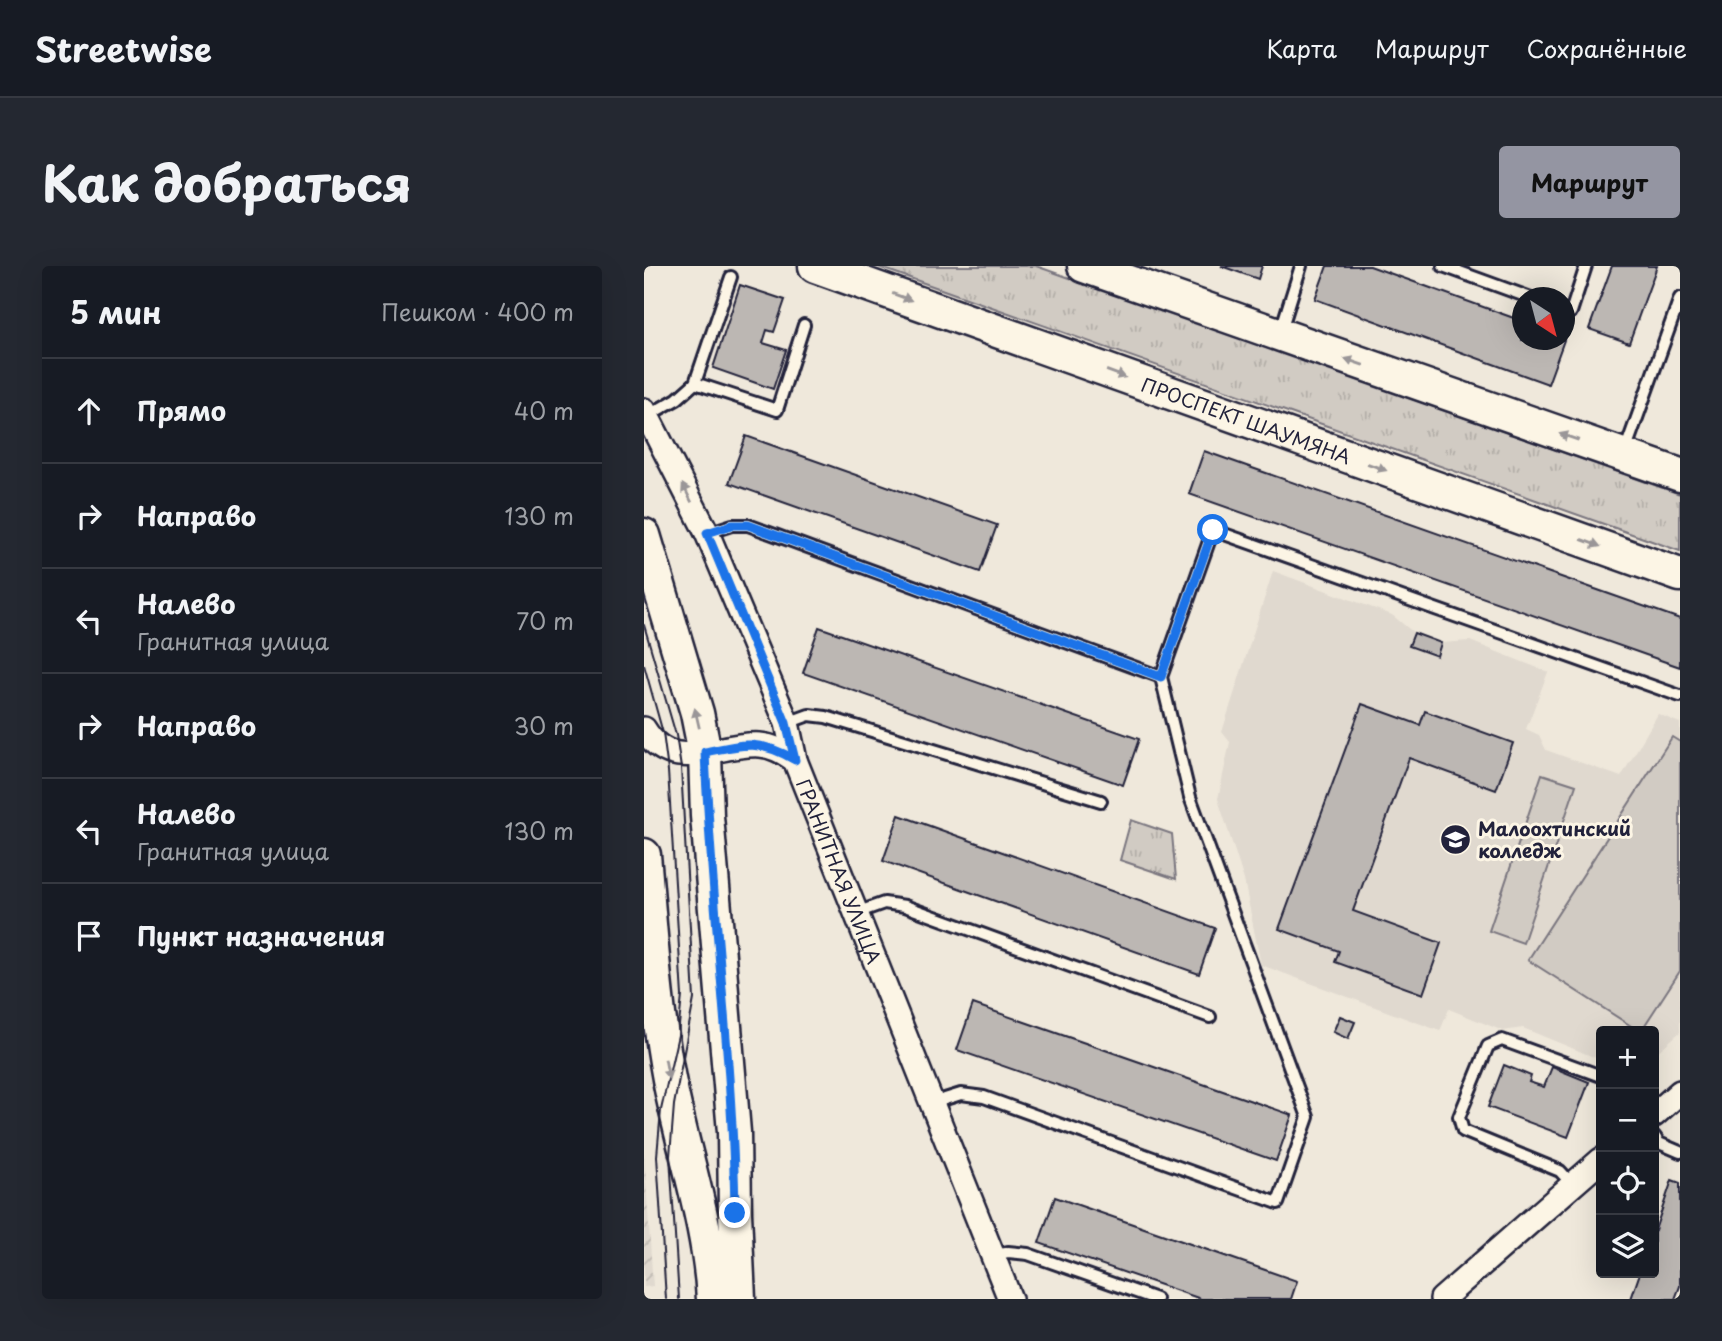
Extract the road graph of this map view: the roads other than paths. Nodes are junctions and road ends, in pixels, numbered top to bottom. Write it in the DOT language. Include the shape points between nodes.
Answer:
graph roads {
  1 [pos="815,266"];
  2 [pos="1084,266"];
  3 [pos="1301,266"];
  4 [pos="1443,266"];
  5 [pos="1586,266"];
  6 [pos="731,277"];
  7 [pos="1512,291"];
  8 [pos="1680,298"];
  9 [pos="1575,300"];
  10 [pos="804,324"];
  11 [pos="1279,336"];
  12 [pos="695,383"];
  13 [pos="646,413"];
  14 [pos="1623,456"];
  15 [pos="1680,475"];
  16 [pos="707,533"];
  17 [pos="644,535"];
  18 [pos="1680,575"];
  19 [pos="1161,677"];
  20 [pos="1680,696"];
  21 [pos="786,723"];
  22 [pos="644,729"];
  23 [pos="705,752"];
  24 [pos="795,760"];
  25 [pos="1101,802"];
  26 [pos="644,855"];
  27 [pos="856,913"];
  28 [pos="1210,1017"];
  29 [pos="1596,1074"];
  30 [pos="932,1103"];
  31 [pos="1659,1142"];
  32 [pos="1680,1152"];
  33 [pos="1596,1164"];
  34 [pos="1573,1185"];
  35 [pos="993,1256"];
  36 [pos="713,1299"];
  37 [pos="739,1299"];
  38 [pos="1010,1299"];
  39 [pos="1156,1299"];
  40 [pos="1442,1299"];
  1 -- 18 [label="street, ПРОСПЕКТ ШАУМЯНА, one-way"];
  2 -- 11 [label="street"];
  3 -- 11 [label="lane"];
  4 -- 7 [label="lane"];
  5 -- 9 [label="lane"];
  6 -- 12 [label="lane"];
  8 -- 14 [label="lane"];
  10 -- 12 [label="lane" via="777,410"];
  14 -- 11 [label="street, one-way"];
  12 -- 13 [label="lane" via="677,399"];
  16 -- 13 [label="street, ГРАНИТНАЯ УЛИЦА, one-way"];
  14 -- 15 [label="street"];
  16 -- 19 [label="lane" via="748,525"];
  16 -- 21 [label="street, ГРАНИТНАЯ УЛИЦА"];
  23 -- 17 [label="street, one-way"];
  19 -- 20 [label="lane" via="1213,530"];
  19 -- 30 [label="lane" via="1190,797 1308,1117 1278,1203 984,1097 961,1094"];
  21 -- 24 [label="street, ГРАНИТНАЯ УЛИЦА"];
  21 -- 25 [label="lane" via="809,715 826,717"];
  22 -- 23 [label="street" via="665,752 679,756"];
  23 -- 24 [label="street" via="761,745"];
  23 -- 37 [label="street" via="734,1132"];
  24 -- 27 [label="street, ГРАНИТНАЯ УЛИЦА"];
  26 -- 36 [label="street, one-way" via="660,1029 701,1216"];
  27 -- 28 [label="lane" via="884,903 905,906"];
  27 -- 30 [label="street, ГРАНИТНАЯ УЛИЦА"];
  29 -- 34 [label="lane" via="1502,1041 1488,1046 1459,1117 1463,1131 1560,1171"];
  30 -- 35 [label="street, ГРАНИТНАЯ УЛИЦА"];
  31 -- 32 [label="lane"];
  33 -- 34 [label="street"];
  34 -- 40 [label="street"];
  35 -- 38 [label="street, ГРАНИТНАЯ УЛИЦА"];
  35 -- 39 [label="lane" via="1028,1254"];
}
